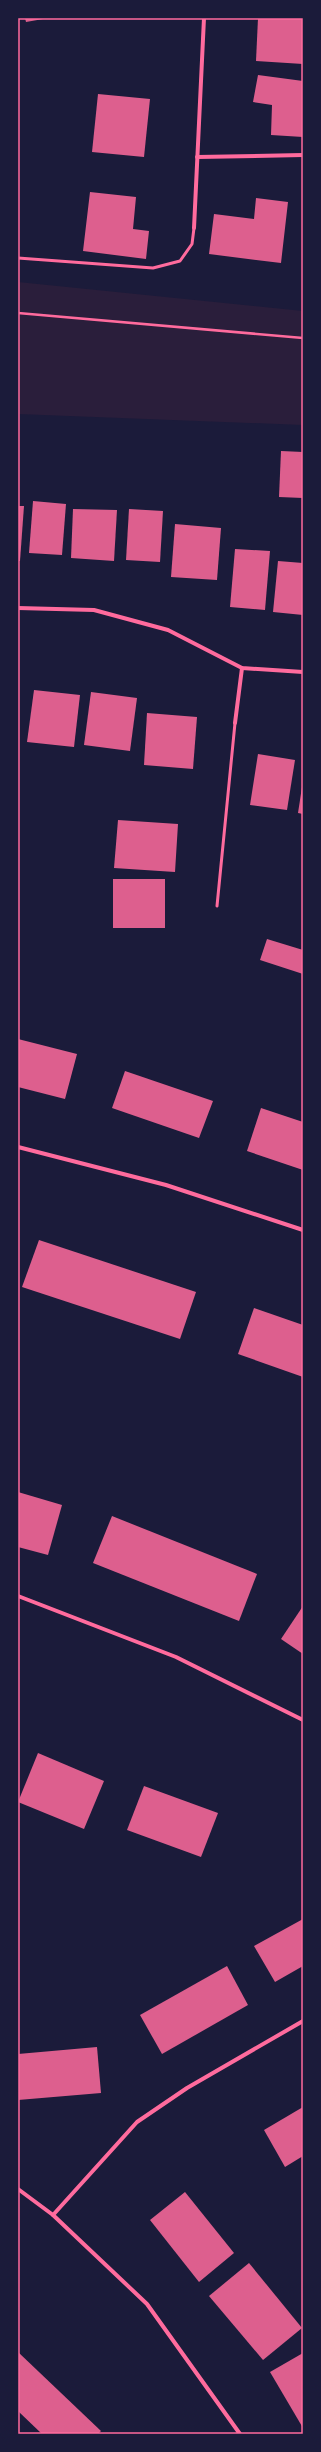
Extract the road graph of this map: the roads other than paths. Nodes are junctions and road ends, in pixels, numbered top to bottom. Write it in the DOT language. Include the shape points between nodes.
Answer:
graph roads {
  1 [pos="204,18"];
  2 [pos="303,155"];
  3 [pos="197,157"];
  4 [pos="194,228"];
  5 [pos="18,258"];
  6 [pos="18,608"];
  7 [pos="242,668"];
  8 [pos="303,672"];
  9 [pos="235,723"];
  10 [pos="217,906"];
  11 [pos="18,1146"];
  12 [pos="303,1230"];
  13 [pos="18,1596"];
  14 [pos="303,1720"];
  15 [pos="303,2021"];
  16 [pos="18,2189"];
  17 [pos="53,2216"];
  18 [pos="240,2434"];
  1 -- 3 [label="street"];
  2 -- 3 [label="street"];
  3 -- 4 [label="street"];
  4 -- 5 [label="lane" via="192,244 180,261 153,268"];
  6 -- 7 [label="street" via="94,610 168,630"];
  7 -- 8 [label="street"];
  7 -- 9 [label="street"];
  9 -- 10 [label="lane"];
  11 -- 12 [label="street" via="166,1185"];
  13 -- 14 [label="street" via="176,1657"];
  15 -- 17 [label="street" via="187,2088 137,2122"];
  16 -- 17 [label="street"];
  17 -- 18 [label="street" via="147,2304"];
}
